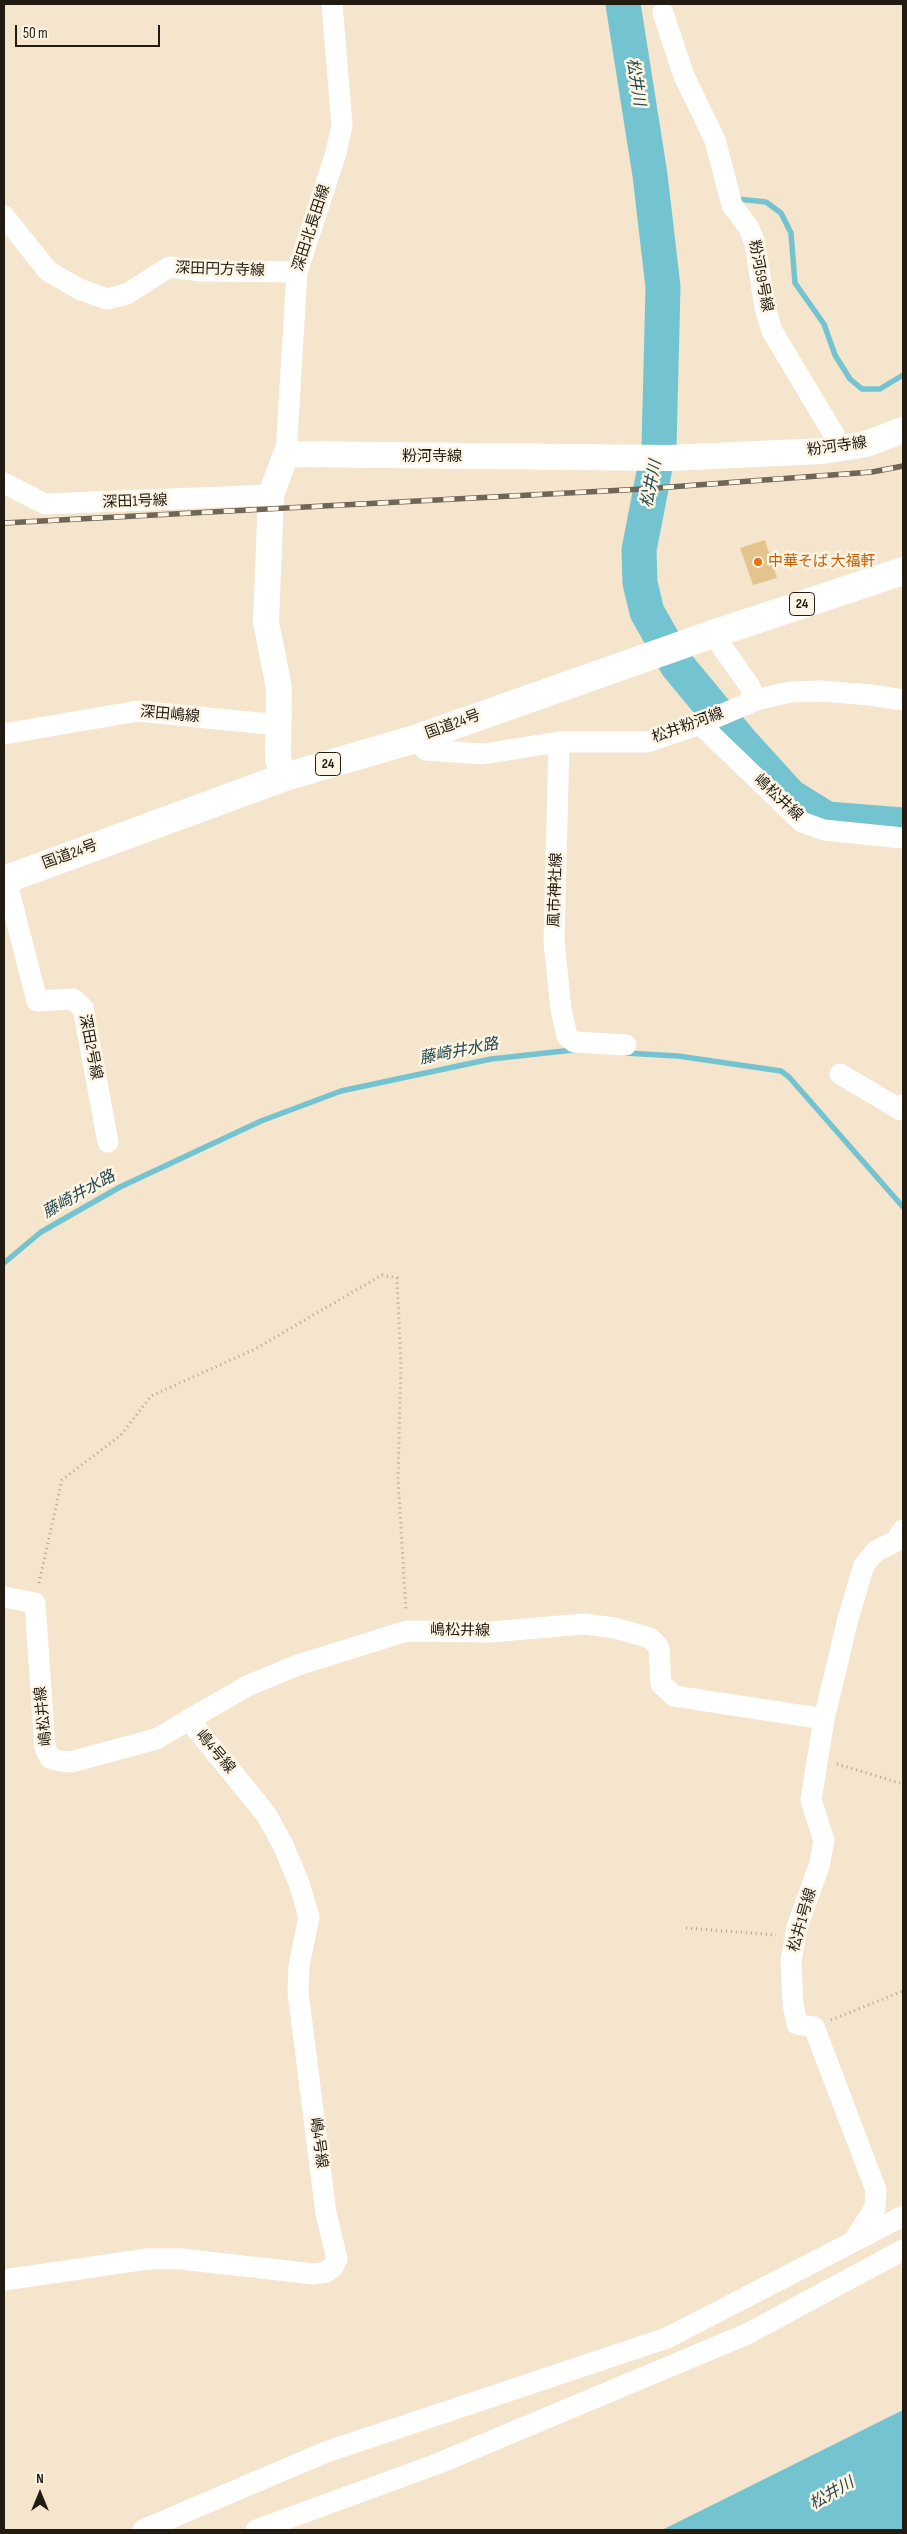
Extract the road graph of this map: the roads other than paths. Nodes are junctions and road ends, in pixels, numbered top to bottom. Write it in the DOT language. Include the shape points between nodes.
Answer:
graph roads {
  1 [pos="332,4"];
  2 [pos="663,13"];
  3 [pos="4,216"];
  4 [pos="296,272"];
  5 [pos="903,430"];
  6 [pos="842,448"];
  7 [pos="286,454"];
  8 [pos="4,483"];
  9 [pos="271,495"];
  10 [pos="903,571"];
  11 [pos="707,636"];
  12 [pos="903,700"];
  13 [pos="753,701"];
  14 [pos="704,722"];
  15 [pos="278,726"];
  16 [pos="4,734"];
  17 [pos="416,739"];
  18 [pos="559,742"];
  19 [pos="285,777"];
  20 [pos="903,838"];
  21 [pos="5,879"];
  22 [pos="626,1045"];
  23 [pos="840,1074"];
  24 [pos="903,1105"];
  25 [pos="108,1142"];
  26 [pos="903,1530"];
  27 [pos="4,1597"];
  28 [pos="824,1719"];
  29 [pos="190,1722"];
  30 [pos="903,2216"];
  31 [pos="853,2242"];
  32 [pos="903,2250"];
  33 [pos="4,2280"];
  34 [pos="144,2530"];
  35 [pos="256,2530"];
  1 -- 4 [label="street, 深田北長田線" via="342,125 336,153"];
  2 -- 6 [label="street, 粉河59号線" via="684,76 715,140 730,198 755,244 772,331"];
  3 -- 4 [label="street, 深田円方寺線" via="48,271 79,289 106,299 127,294 169,267 201,271"];
  4 -- 7 [label="street, 深田北長田線"];
  5 -- 6 [label="main road, 粉河寺線" via="866,444"];
  6 -- 7 [label="main road, 粉河寺線" via="659,458"];
  7 -- 9 [label="main road"];
  8 -- 9 [label="street, 深田1号線" via="45,504"];
  9 -- 15 [label="main road" via="266,622 279,688"];
  10 -- 11 [label="highway, 国道24号 / 24"];
  11 -- 13 [label="street" via="749,685"];
  11 -- 17 [label="highway, 国道24号 / 24"];
  12 -- 13 [label="street, 松井粉河線" via="821,691 790,692"];
  13 -- 14 [label="street, 松井粉河線"];
  14 -- 18 [label="street, 松井粉河線" via="647,742"];
  14 -- 20 [label="street, 嶋松井線" via="802,822 824,830"];
  15 -- 16 [label="street, 深田嶋線" via="138,711"];
  15 -- 19 [label="main road" via="278,759"];
  17 -- 18 [label="street, 松井粉河線" via="426,750 482,754"];
  17 -- 19 [label="highway, 国道24号 / 24"];
  18 -- 22 [label="street, 風市神社線" via="554,942 561,1009 567,1036 574,1042"];
  19 -- 21 [label="highway, 国道24号 / 24"];
  21 -- 25 [label="street, 深田2号線" via="37,1001 73,999 83,1008"];
  23 -- 24 [label="street" via="901,1110"];
  26 -- 28 [label="street" via="896,1541 876,1551 864,1565"];
  27 -- 29 [label="street, 嶋松井線" via="35,1603 45,1748 50,1758 71,1762 120,1750 156,1739"];
  28 -- 29 [label="street, 嶋松井線" via="674,1696 660,1684 659,1648 650,1638 615,1628 584,1624 490,1632 407,1631 298,1665 247,1686"];
  28 -- 31 [label="street, 松井1号線" via="811,1800 824,1840 796,1937 792,1961 792,2004 797,2024 814,2027 876,2190 875,2208"];
  29 -- 33 [label="street, 嶋4号線" via="266,1814 283,1845 307,1911 308,1928 299,1966 298,1992 326,2213 337,2259 326,2272 314,2274 181,2259 147,2259"];
  30 -- 31 [label="street"];
  31 -- 34 [label="street" via="667,2338 326,2452"];
  32 -- 35 [label="street" via="747,2334 437,2464"];
}
